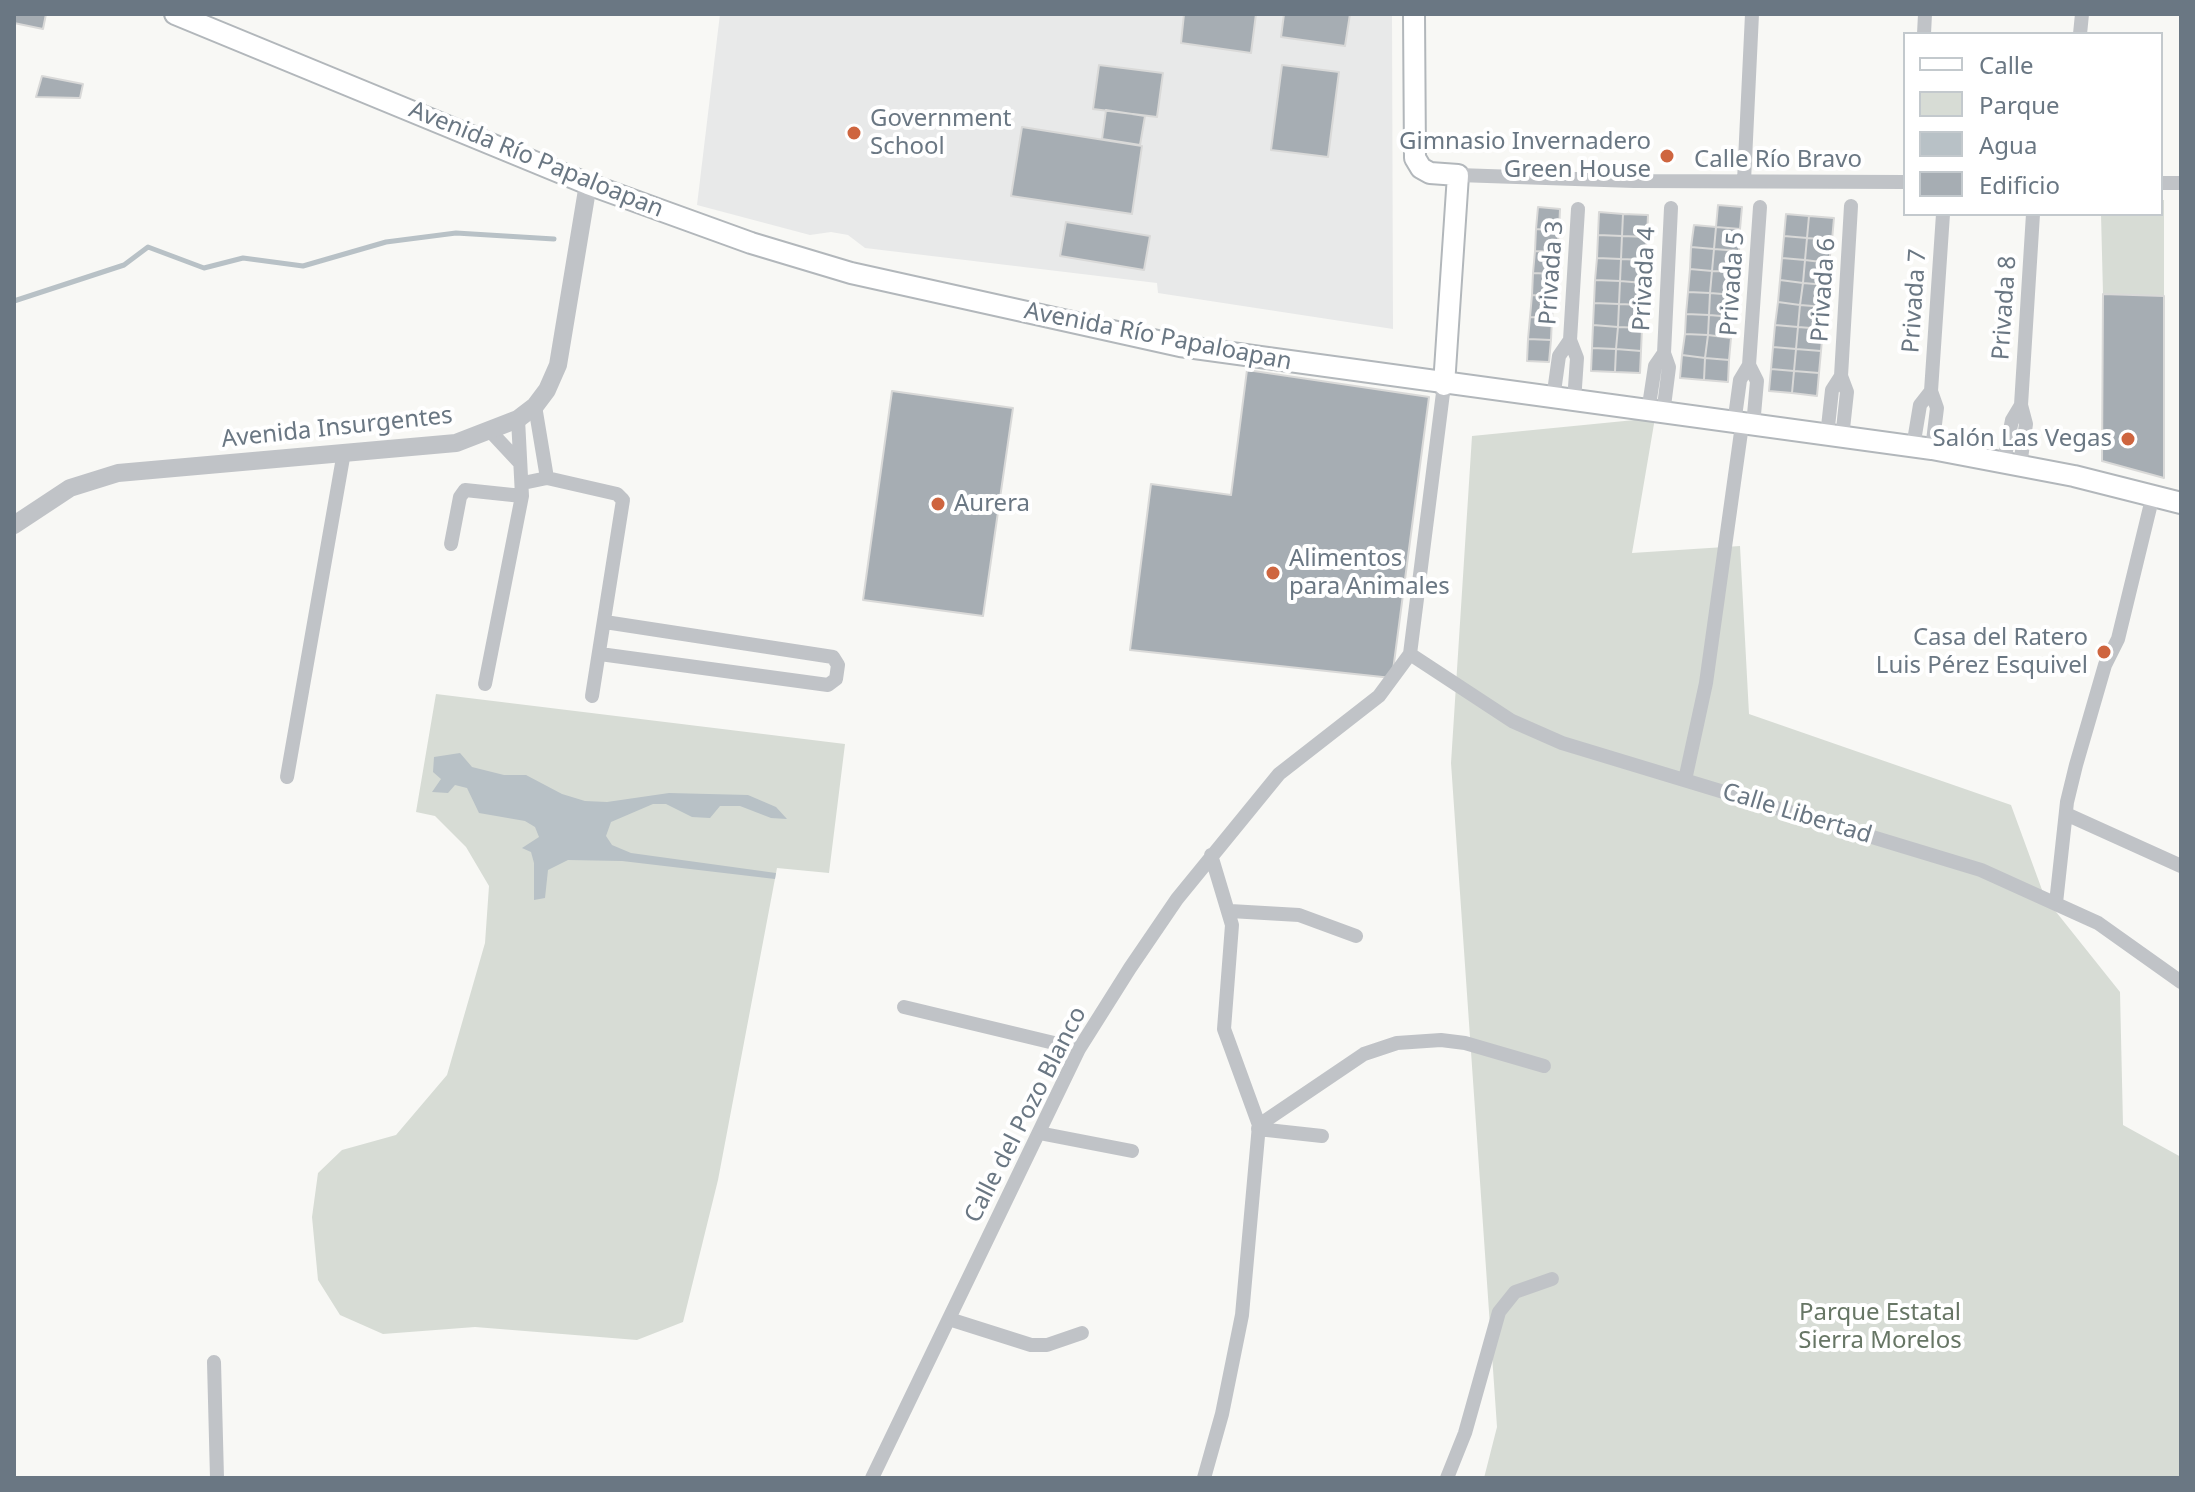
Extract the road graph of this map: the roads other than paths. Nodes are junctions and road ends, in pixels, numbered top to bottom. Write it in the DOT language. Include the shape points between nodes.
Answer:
graph roads {
  1 [pos="175,14"];
  2 [pos="1414,14"];
  3 [pos="1752,14"];
  4 [pos="1458,175"];
  5 [pos="1744,181"];
  6 [pos="1903,182"];
  7 [pos="588,184"];
  8 [pos="1851,206"];
  9 [pos="1760,207"];
  10 [pos="1671,208"];
  11 [pos="1578,209"];
  12 [pos="1943,216"];
  13 [pos="2033,216"];
  14 [pos="1444,385"];
  15 [pos="1563,401"];
  16 [pos="535,406"];
  17 [pos="1656,413"];
  18 [pos="518,419"];
  19 [pos="1743,425"];
  20 [pos="491,432"];
  21 [pos="1834,437"];
  22 [pos="1923,448"];
  23 [pos="344,452"];
  24 [pos="519,462"];
  25 [pos="2012,463"];
  26 [pos="547,478"];
  27 [pos="522,490"];
  28 [pos="2153,495"];
  29 [pos="2181,503"];
  30 [pos="14,525"];
  31 [pos="451,544"];
  32 [pos="605,622"];
  33 [pos="600,654"];
  34 [pos="1410,654"];
  35 [pos="485,684"];
  36 [pos="592,696"];
  37 [pos="287,777"];
  38 [pos="1685,780"];
  39 [pos="2066,814"];
  40 [pos="1211,855"];
  41 [pos="2181,866"];
  42 [pos="2056,903"];
  43 [pos="1230,911"];
  44 [pos="1356,936"];
  45 [pos="2181,982"];
  46 [pos="904,1007"];
  47 [pos="1079,1049"];
  48 [pos="1544,1066"];
  49 [pos="1259,1127"];
  50 [pos="1039,1133"];
  51 [pos="1322,1136"];
  52 [pos="1132,1151"];
  53 [pos="1552,1279"];
  54 [pos="949,1319"];
  55 [pos="1082,1333"];
  56 [pos="214,1362"];
  57 [pos="217,1478"];
  58 [pos="872,1478"];
  59 [pos="1204,1478"];
  60 [pos="1447,1478"];
  1 -- 7 [label="main road, Avenida Río Papaloapan"];
  2 -- 4 [label="main road" via="1415,158 1430,173"];
  3 -- 5 [label="street"];
  4 -- 5 [label="street, Calle Río Bravo"];
  4 -- 14 [label="main road"];
  5 -- 6 [label="street, Calle Río Bravo"];
  7 -- 14 [label="main road, Avenida Río Papaloapan" via="751,243 924,290 1144,340"];
  7 -- 16 [label="street, Avenida Insurgentes" via="558,365"];
  8 -- 21 [label="street, Privada 6" via="1841,376 1832,390"];
  9 -- 19 [label="street, Privada 5" via="1749,365 1740,380"];
  10 -- 17 [label="street, Privada 4" via="1664,353 1655,366"];
  11 -- 15 [label="street, Privada 3" via="1570,340 1559,356"];
  12 -- 22 [label="street, Privada 7" via="1931,391 1920,405"];
  13 -- 25 [label="street, Privada 8" via="2021,405 2012,420"];
  14 -- 15 [label="main road, Avenida Río Papaloapan"];
  14 -- 34 [label="street, Calle del Pozo Blanco"];
  15 -- 17 [label="main road, Avenida Río Papaloapan"];
  16 -- 18 [label="street, Avenida Insurgentes"];
  16 -- 26 [label="street"];
  17 -- 19 [label="main road, Avenida Río Papaloapan"];
  18 -- 20 [label="street, Avenida Insurgentes"];
  18 -- 24 [label="street"];
  19 -- 21 [label="main road, Avenida Río Papaloapan"];
  19 -- 38 [label="street, Privada 5" via="1706,683"];
  20 -- 23 [label="street, Avenida Insurgentes" via="456,443"];
  20 -- 24 [label="street"];
  21 -- 22 [label="main road, Avenida Río Papaloapan"];
  22 -- 25 [label="main road, Avenida Río Papaloapan"];
  23 -- 30 [label="street, Avenida Insurgentes" via="118,473 70,488"];
  23 -- 37 [label="street"];
  24 -- 27 [label="street"];
  25 -- 28 [label="main road, Avenida Río Papaloapan"];
  26 -- 27 [label="street"];
  26 -- 32 [label="street" via="617,494 623,500"];
  27 -- 31 [label="street" via="465,490"];
  27 -- 35 [label="street"];
  28 -- 29 [label="main road, Avenida Río Papaloapan"];
  28 -- 39 [label="street" via="2124,617 2076,765"];
  32 -- 33 [label="street"];
  32 -- 33 [label="street" via="833,657 836,679 828,685"];
  33 -- 36 [label="street"];
  34 -- 38 [label="street, Calle Libertad" via="1512,721 1562,743"];
  34 -- 40 [label="street, Calle del Pozo Blanco" via="1379,696 1279,774"];
  38 -- 42 [label="street, Calle Libertad" via="1961,863"];
  39 -- 41 [label="street"];
  39 -- 42 [label="street"];
  40 -- 43 [label="street"];
  40 -- 47 [label="street, Calle del Pozo Blanco"];
  42 -- 45 [label="street, Calle Libertad" via="2127,941"];
  43 -- 44 [label="street" via="1299,915"];
  43 -- 49 [label="street" via="1224,1029"];
  46 -- 47 [label="street"];
  47 -- 50 [label="street, Calle del Pozo Blanco"];
  48 -- 49 [label="street" via="1465,1043 1397,1043 1364,1054"];
  49 -- 51 [label="street"];
  49 -- 59 [label="street" via="1243,1303"];
  50 -- 52 [label="street"];
  50 -- 54 [label="street, Calle del Pozo Blanco"];
  53 -- 60 [label="street" via="1515,1292 1499,1312"];
  54 -- 55 [label="street" via="1031,1345"];
  54 -- 58 [label="street, Calle del Pozo Blanco"];
  56 -- 57 [label="street"];
}
